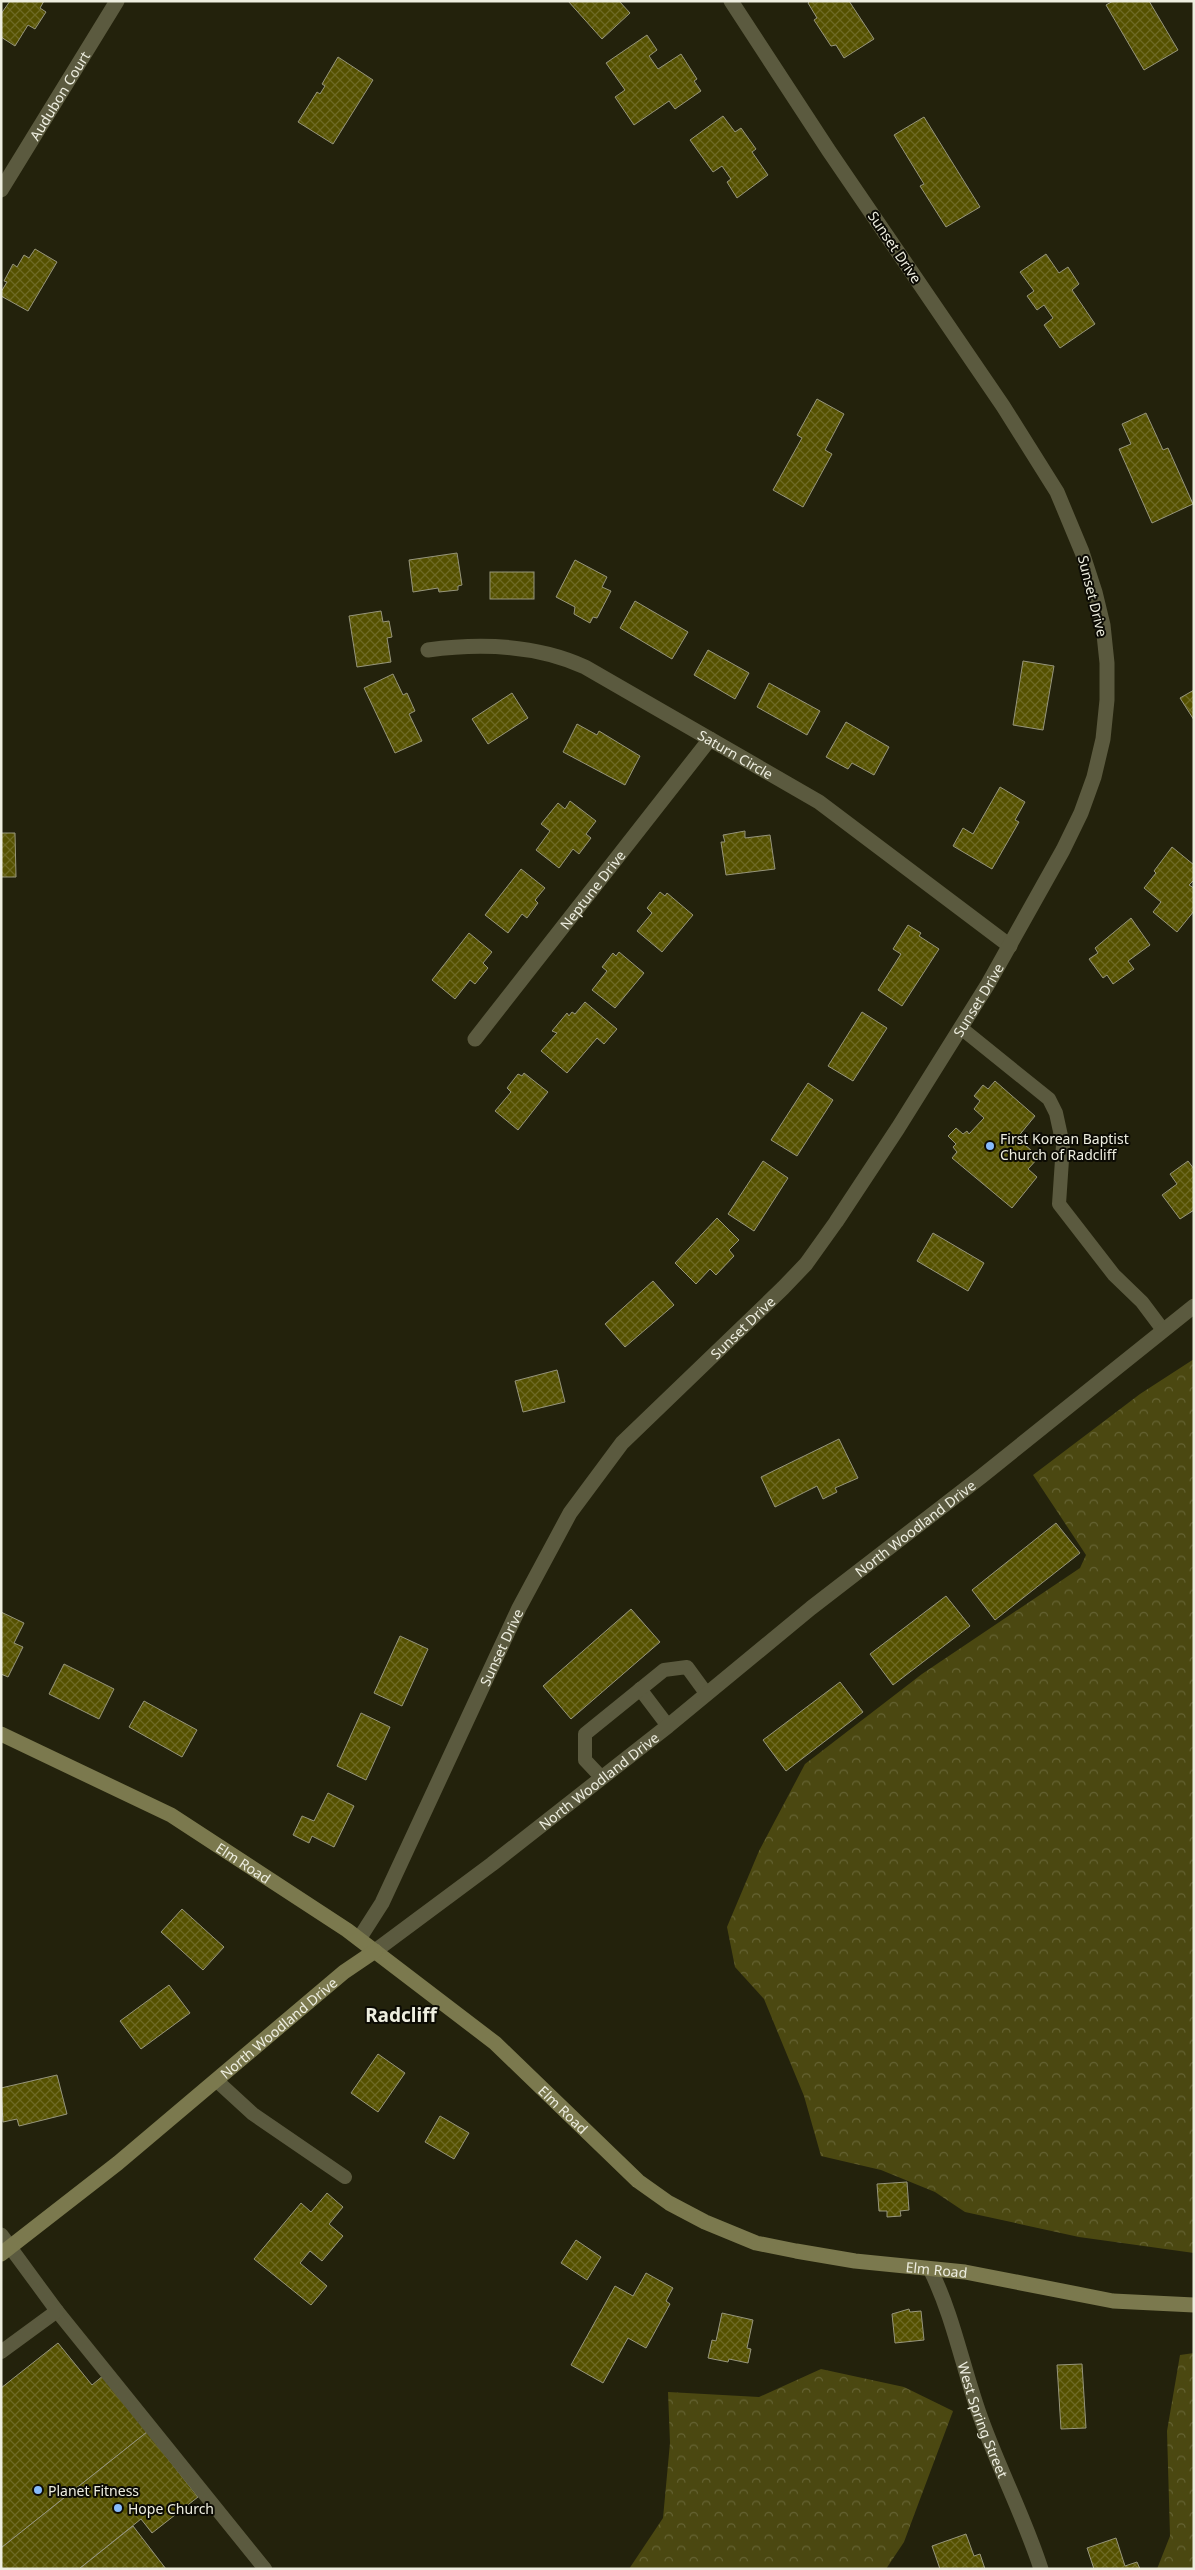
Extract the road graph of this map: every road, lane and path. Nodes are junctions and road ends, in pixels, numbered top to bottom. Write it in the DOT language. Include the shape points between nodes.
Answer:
graph roads {
  1 [pos="117,1"];
  2 [pos="731,1"];
  3 [pos="1,190"];
  4 [pos="428,650"];
  5 [pos="710,739"];
  6 [pos="1010,946"];
  7 [pos="961,1028"];
  8 [pos="474,1039"];
  9 [pos="1194,1306"];
  10 [pos="1163,1330"];
  11 [pos="640,1689"];
  12 [pos="706,1693"];
  13 [pos="668,1726"];
  14 [pos="1,1734"];
  15 [pos="602,1778"];
  16 [pos="359,1939"];
  17 [pos="375,1951"];
  18 [pos="217,2081"];
  19 [pos="344,2177"];
  20 [pos="4,2245"];
  21 [pos="930,2269"];
  22 [pos="1194,2305"];
  23 [pos="57,2311"];
  24 [pos="1,2352"];
  25 [pos="265,2569"];
  26 [pos="1041,2569"];
  1 -- 3 [label="street, Audubon Court"];
  2 -- 6 [label="street, Sunset Drive" via="1003,406 1057,492 1095,592 1108,663 1103,739 1094,778 1063,850"];
  4 -- 5 [label="street, Saturn Circle" via="453,647 508,649 546,652 566,658"];
  5 -- 6 [label="street, Saturn Circle" via="819,802"];
  5 -- 8 [label="street, Neptune Drive"];
  6 -- 7 [label="street, Sunset Drive"];
  7 -- 10 [label="lane" via="1048,1099 1056,1112 1063,1145 1059,1204 1114,1276 1142,1302"];
  7 -- 16 [label="street, Sunset Drive" via="806,1264 622,1443 570,1512 519,1608 382,1904"];
  9 -- 10 [label="street, North Woodland Drive"];
  10 -- 12 [label="street, North Woodland Drive"];
  11 -- 12 [label="lane" via="664,1670 687,1667"];
  11 -- 13 [label="lane"];
  11 -- 15 [label="lane" via="584,1734 585,1760"];
  12 -- 13 [label="street, North Woodland Drive"];
  13 -- 15 [label="street, North Woodland Drive"];
  14 -- 16 [label="street, Elm Road" via="171,1815"];
  15 -- 17 [label="street, North Woodland Drive"];
  16 -- 17 [label="street, Elm Road"];
  17 -- 18 [label="street, North Woodland Drive" via="344,1972"];
  17 -- 21 [label="street, Elm Road" via="495,2043 638,2181 669,2203 756,2243 855,2261"];
  18 -- 19 [label="lane" via="253,2114"];
  18 -- 20 [label="street, North Woodland Drive" via="118,2163"];
  20 -- 23 [label="lane"];
  21 -- 22 [label="street, Elm Road" via="965,2272 1113,2301"];
  21 -- 26 [label="street, West Spring Street" via="945,2300 979,2412"];
  23 -- 24 [label="lane"];
  23 -- 25 [label="lane"];
}
